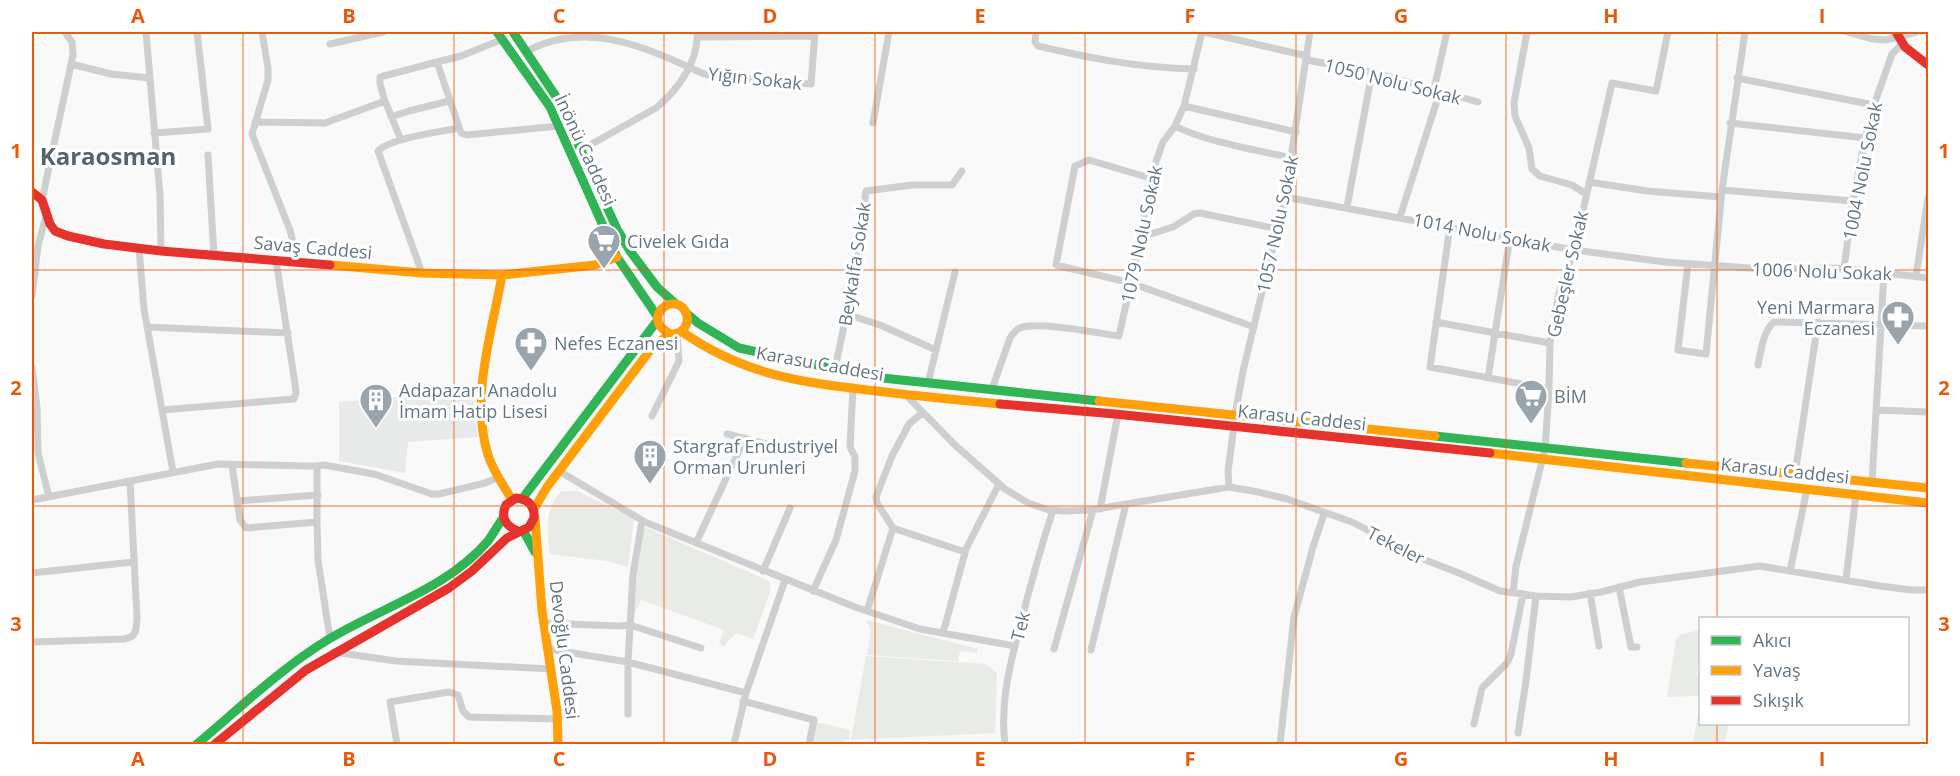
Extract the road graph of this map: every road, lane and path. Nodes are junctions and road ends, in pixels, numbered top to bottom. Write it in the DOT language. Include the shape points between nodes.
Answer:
graph roads {
  1 [pos="65,32"];
  2 [pos="146,32"];
  3 [pos="197,32"];
  4 [pos="262,32"];
  5 [pos="383,32"];
  6 [pos="513,32"];
  7 [pos="889,32"];
  8 [pos="1036,32"];
  9 [pos="1203,32"];
  10 [pos="1310,32"];
  11 [pos="1447,32"];
  12 [pos="1527,32"];
  13 [pos="1668,32"];
  14 [pos="1744,32"];
  15 [pos="1846,32"];
  16 [pos="1916,32"];
  17 [pos="697,34"];
  18 [pos="815,34"];
  19 [pos="500,35"];
  20 [pos="1898,37"];
  21 [pos="330,44"];
  22 [pos="527,51"];
  23 [pos="1307,58"];
  24 [pos="437,62"];
  25 [pos="71,64"];
  26 [pos="1929,65"];
  27 [pos="689,67"];
  28 [pos="1194,69"];
  29 [pos="1372,72"];
  30 [pos="150,78"];
  31 [pos="1737,78"];
  32 [pos="1437,90"];
  33 [pos="385,101"];
  34 [pos="449,101"];
  35 [pos="1478,102"];
  36 [pos="1874,105"];
  37 [pos="1184,106"];
  38 [pos="391,117"];
  39 [pos="255,122"];
  40 [pos="873,123"];
  41 [pos="1730,123"];
  42 [pos="559,126"];
  43 [pos="1175,126"];
  44 [pos="458,128"];
  45 [pos="1296,132"];
  46 [pos="154,133"];
  47 [pos="1865,138"];
  48 [pos="401,140"];
  49 [pos="581,150"];
  50 [pos="208,155"];
  51 [pos="1292,158"];
  52 [pos="962,171"];
  53 [pos="1150,178"];
  54 [pos="1589,182"];
  55 [pos="32,192"];
  56 [pos="1722,194"];
  57 [pos="1586,195"];
  58 [pos="1286,197"];
  59 [pos="1929,198"];
  60 [pos="42,200"];
  61 [pos="1852,201"];
  62 [pos="1347,207"];
  63 [pos="46,216"];
  64 [pos="1400,217"];
  65 [pos="1450,226"];
  66 [pos="1278,229"];
  67 [pos="1141,237"];
  68 [pos="1510,237"];
  69 [pos="139,248"];
  70 [pos="1574,250"];
  71 [pos="161,251"];
  72 [pos="214,256"];
  73 [pos="617,257"];
  74 [pos="276,260"];
  75 [pos="298,262"];
  76 [pos="1688,264"];
  77 [pos="1715,267"];
  78 [pos="1844,268"];
  79 [pos="955,272"];
  80 [pos="422,273"];
  81 [pos="1884,273"];
  82 [pos="502,274"];
  83 [pos="1916,276"];
  84 [pos="1929,278"];
  85 [pos="1131,283"];
  86 [pos="32,296"];
  87 [pos="676,304"];
  88 [pos="686,313"];
  89 [pos="846,314"];
  90 [pos="657,319"];
  91 [pos="1436,322"];
  92 [pos="1818,322"];
  93 [pos="1881,325"];
  94 [pos="1929,326"];
  95 [pos="147,327"];
  96 [pos="1254,327"];
  97 [pos="288,333"];
  98 [pos="676,333"];
  99 [pos="1495,333"];
  100 [pos="1550,344"];
  101 [pos="936,350"];
  102 [pos="1758,365"];
  103 [pos="32,367"];
  104 [pos="835,369"];
  105 [pos="1488,378"];
  106 [pos="928,383"];
  107 [pos="854,387"];
  108 [pos="992,389"];
  109 [pos="1549,389"];
  110 [pos="33,392"];
  111 [pos="905,394"];
  112 [pos="162,410"];
  113 [pos="1876,410"];
  114 [pos="1929,412"];
  115 [pos="922,413"];
  116 [pos="1118,414"];
  117 [pos="1235,415"];
  118 [pos="652,416"];
  119 [pos="1234,426"];
  120 [pos="727,434"];
  121 [pos="745,438"];
  122 [pos="1545,448"];
  123 [pos="798,452"];
  124 [pos="1541,459"];
  125 [pos="232,465"];
  126 [pos="317,466"];
  127 [pos="560,471"];
  128 [pos="172,472"];
  129 [pos="1795,474"];
  130 [pos="499,477"];
  131 [pos="130,481"];
  132 [pos="1872,482"];
  133 [pos="999,484"];
  134 [pos="1229,487"];
  135 [pos="1929,488"];
  136 [pos="1807,489"];
  137 [pos="1856,494"];
  138 [pos="318,495"];
  139 [pos="49,497"];
  140 [pos="522,499"];
  141 [pos="32,500"];
  142 [pos="512,500"];
  143 [pos="237,501"];
  144 [pos="1126,504"];
  145 [pos="1929,504"];
  146 [pos="790,508"];
  147 [pos="1096,509"];
  148 [pos="1053,510"];
  149 [pos="534,512"];
  150 [pos="1324,514"];
  151 [pos="503,518"];
  152 [pos="642,520"];
  153 [pos="317,522"];
  154 [pos="893,528"];
  155 [pos="521,530"];
  156 [pos="696,543"];
  157 [pos="965,552"];
  158 [pos="538,560"];
  159 [pos="133,562"];
  160 [pos="763,571"];
  161 [pos="1790,571"];
  162 [pos="32,573"];
  163 [pos="785,580"];
  164 [pos="1846,580"];
  165 [pos="1618,587"];
  166 [pos="1929,590"];
  167 [pos="813,591"];
  168 [pos="1513,593"];
  169 [pos="1590,593"];
  170 [pos="1523,594"];
  171 [pos="1536,596"];
  172 [pos="867,611"];
  173 [pos="544,623"];
  174 [pos="630,625"];
  175 [pos="943,633"];
  176 [pos="330,639"];
  177 [pos="32,642"];
  178 [pos="1015,646"];
  179 [pos="1599,646"];
  180 [pos="1637,647"];
  181 [pos="701,648"];
  182 [pos="548,649"];
  183 [pos="1054,649"];
  184 [pos="1091,650"];
  185 [pos="334,652"];
  186 [pos="628,662"];
  187 [pos="551,669"];
  188 [pos="745,697"];
  189 [pos="628,714"];
  190 [pos="559,719"];
  191 [pos="1474,724"];
  192 [pos="1518,733"];
  193 [pos="197,744"];
  194 [pos="215,744"];
  195 [pos="398,744"];
  196 [pos="558,744"];
  197 [pos="734,744"];
  198 [pos="809,744"];
  199 [pos="1005,744"];
  200 [pos="1280,744"];
  1 -- 25 [label="street" via="72,42"];
  2 -- 30 [label="street"];
  3 -- 46 [label="street" via="208,129"];
  4 -- 39 [label="street" via="268,80"];
  5 -- 21 [label="street"];
  6 -- 22 [label="main road, İnönü Caddesi"];
  7 -- 40 [label="street"];
  8 -- 28 [label="street" via="1038,46 1109,61"];
  9 -- 23 [label="street, 1050 Nolu Sokak"];
  9 -- 28 [label="street, 1079 Nolu Sokak"];
  10 -- 23 [label="street, 1057 Nolu Sokak"];
  11 -- 32 [label="street"];
  12 -- 57 [label="street, Gebeşler Sokak" via="1514,103 1532,169"];
  13 -- 54 [label="street" via="1656,91 1612,83"];
  14 -- 31 [label="street"];
  15 -- 20 [label="street" via="1872,39"];
  16 -- 20 [label="street"];
  17 -- 18 [label="street"];
  17 -- 27 [label="street" via="696,54"];
  18 -- 27 [label="street, Yığın Sokak" via="811,84 714,76"];
  19 -- 24 [label="street" via="461,56"];
  19 -- 42 [label="main road, İnönü Caddesi"];
  20 -- 26 [label="main road" via="1913,56"];
  20 -- 36 [label="street, 1004 Nolu Sokak"];
  22 -- 27 [label="street, Yığın Sokak" via="565,39 621,40"];
  22 -- 49 [label="main road, İnönü Caddesi" via="557,98"];
  23 -- 29 [label="street, 1050 Nolu Sokak"];
  23 -- 45 [label="street, 1057 Nolu Sokak"];
  24 -- 33 [label="street" via="380,76"];
  24 -- 34 [label="street"];
  25 -- 30 [label="street"];
  25 -- 60 [label="street"];
  27 -- 49 [label="street" via="672,93 656,108"];
  28 -- 37 [label="street, 1079 Nolu Sokak"];
  29 -- 32 [label="street, 1050 Nolu Sokak"];
  29 -- 62 [label="street"];
  30 -- 46 [label="street"];
  31 -- 36 [label="street"];
  31 -- 41 [label="street"];
  32 -- 35 [label="street, 1050 Nolu Sokak"];
  32 -- 64 [label="street"];
  33 -- 38 [label="street"];
  33 -- 39 [label="street" via="325,123"];
  34 -- 38 [label="street"];
  34 -- 44 [label="street"];
  36 -- 47 [label="street, 1004 Nolu Sokak"];
  37 -- 43 [label="street, 1079 Nolu Sokak"];
  37 -- 45 [label="street"];
  38 -- 48 [label="street"];
  39 -- 75 [label="street" via="255,147 290,230"];
  41 -- 47 [label="street"];
  41 -- 56 [label="street"];
  42 -- 44 [label="street" via="467,135"];
  42 -- 73 [label="main road, İnönü Caddesi"];
  43 -- 51 [label="street"];
  43 -- 53 [label="street, 1079 Nolu Sokak" via="1163,142"];
  44 -- 48 [label="street"];
  45 -- 51 [label="street, 1057 Nolu Sokak"];
  46 -- 71 [label="street"];
  47 -- 61 [label="street, 1004 Nolu Sokak"];
  48 -- 80 [label="street" via="378,151"];
  49 -- 87 [label="main road, İnönü Caddesi" via="630,251"];
  50 -- 72 [label="street"];
  51 -- 58 [label="street, 1057 Nolu Sokak"];
  52 -- 89 [label="street, Beykalfa Sokak" via="952,185 866,191"];
  53 -- 67 [label="street, 1079 Nolu Sokak"];
  53 -- 85 [label="street" via="1089,160 1075,166 1056,265"];
  54 -- 56 [label="street" via="1647,191"];
  54 -- 57 [label="street"];
  55 -- 60 [label="main road"];
  56 -- 61 [label="street"];
  56 -- 77 [label="street"];
  57 -- 70 [label="street, Gebeşler Sokak"];
  58 -- 62 [label="street, 1014 Nolu Sokak"];
  58 -- 66 [label="street, 1057 Nolu Sokak"];
  59 -- 83 [label="street"];
  60 -- 63 [label="main road"];
  61 -- 78 [label="street, 1004 Nolu Sokak"];
  62 -- 64 [label="street, 1014 Nolu Sokak"];
  63 -- 69 [label="main road, Savaş Caddesi" via="55,231 68,236"];
  63 -- 86 [label="street"];
  64 -- 65 [label="street, 1014 Nolu Sokak"];
  65 -- 68 [label="street, 1014 Nolu Sokak"];
  65 -- 91 [label="street"];
  66 -- 67 [label="street" via="1194,213 1173,227"];
  66 -- 96 [label="street, 1057 Nolu Sokak"];
  67 -- 85 [label="street, 1079 Nolu Sokak"];
  68 -- 70 [label="street, 1014 Nolu Sokak"];
  68 -- 99 [label="street"];
  69 -- 71 [label="main road, Savaş Caddesi"];
  69 -- 95 [label="street"];
  70 -- 76 [label="street, 1014 Nolu Sokak"];
  70 -- 100 [label="street, Gebeşler Sokak" via="1559,293"];
  71 -- 72 [label="main road, Savaş Caddesi"];
  72 -- 74 [label="main road, Savaş Caddesi"];
  73 -- 82 [label="main road, Savaş Caddesi" via="595,265"];
  73 -- 90 [label="main road"];
  74 -- 75 [label="main road, Savaş Caddesi"];
  74 -- 97 [label="street"];
  75 -- 80 [label="main road, Savaş Caddesi"];
  76 -- 77 [label="street, 1014 Nolu Sokak"];
  76 -- 77 [label="street" via="1678,350 1706,354"];
  77 -- 78 [label="street, 1006 Nolu Sokak"];
  78 -- 81 [label="street, 1006 Nolu Sokak"];
  79 -- 101 [label="street"];
  80 -- 82 [label="main road, Savaş Caddesi"];
  81 -- 83 [label="street, 1006 Nolu Sokak"];
  81 -- 93 [label="street"];
  82 -- 130 [label="main road" via="480,398 482,429"];
  83 -- 84 [label="street, 1006 Nolu Sokak"];
  85 -- 96 [label="street"];
  85 -- 108 [label="street, 1079 Nolu Sokak" via="1119,336 1041,326 1020,328 1010,338"];
  87 -- 88 [label="main road"];
  87 -- 90 [label="main road" via="662,308"];
  88 -- 98 [label="main road" via="687,323"];
  88 -- 104 [label="main road, Karasu Caddesi" via="738,348"];
  89 -- 101 [label="street"];
  89 -- 104 [label="street, Beykalfa Sokak"];
  90 -- 98 [label="main road" via="662,330"];
  90 -- 140 [label="main road"];
  91 -- 99 [label="street"];
  91 -- 105 [label="street" via="1430,367"];
  92 -- 93 [label="street"];
  92 -- 102 [label="street" via="1771,324"];
  92 -- 129 [label="street"];
  93 -- 94 [label="street"];
  93 -- 113 [label="street"];
  95 -- 97 [label="street"];
  95 -- 112 [label="street"];
  96 -- 117 [label="street, 1057 Nolu Sokak"];
  97 -- 112 [label="street" via="294,399"];
  98 -- 107 [label="main road, Karasu Caddesi" via="732,362 781,376"];
  98 -- 118 [label="street" via="679,361"];
  98 -- 127 [label="main road" via="651,349"];
  99 -- 100 [label="street"];
  99 -- 105 [label="street"];
  100 -- 109 [label="street, Gebeşler Sokak"];
  101 -- 106 [label="street"];
  103 -- 110 [label="street"];
  104 -- 106 [label="main road, Karasu Caddesi"];
  105 -- 109 [label="street"];
  106 -- 108 [label="main road, Karasu Caddesi"];
  107 -- 111 [label="main road, Karasu Caddesi"];
  107 -- 167 [label="street" via="850,447 855,471 836,540"];
  108 -- 117 [label="main road, Karasu Caddesi"];
  109 -- 122 [label="street, Gebeşler Sokak"];
  110 -- 139 [label="street" via="38,453"];
  111 -- 115 [label="street, Tekeler"];
  111 -- 116 [label="main road, Karasu Caddesi"];
  112 -- 128 [label="street"];
  113 -- 114 [label="street"];
  113 -- 132 [label="street"];
  115 -- 133 [label="street, Tekeler"];
  115 -- 154 [label="street" via="909,424 876,497"];
  116 -- 119 [label="main road, Karasu Caddesi"];
  116 -- 147 [label="street"];
  117 -- 122 [label="main road, Karasu Caddesi"];
  119 -- 124 [label="main road, Karasu Caddesi"];
  119 -- 134 [label="street"];
  120 -- 121 [label="street"];
  121 -- 123 [label="street"];
  121 -- 156 [label="street"];
  122 -- 124 [label="street, Gebeşler Sokak"];
  122 -- 129 [label="main road, Karasu Caddesi"];
  124 -- 136 [label="main road, Karasu Caddesi"];
  124 -- 168 [label="street, Gebeşler Sokak"];
  125 -- 126 [label="street"];
  125 -- 128 [label="street"];
  125 -- 143 [label="street"];
  126 -- 130 [label="street" via="374,474 432,494"];
  126 -- 138 [label="street"];
  127 -- 149 [label="main road"];
  127 -- 152 [label="street"];
  128 -- 131 [label="street"];
  129 -- 132 [label="main road, Karasu Caddesi"];
  130 -- 142 [label="main road"];
  131 -- 139 [label="street"];
  131 -- 159 [label="street"];
  132 -- 135 [label="main road, Karasu Caddesi"];
  133 -- 148 [label="street, Tekeler" via="1028,502"];
  133 -- 157 [label="street"];
  134 -- 144 [label="street, Tekeler"];
  134 -- 150 [label="street, Tekeler" via="1287,499"];
  136 -- 137 [label="main road, Karasu Caddesi"];
  136 -- 161 [label="street"];
  137 -- 145 [label="main road, Karasu Caddesi"];
  137 -- 164 [label="street"];
  138 -- 143 [label="street"];
  138 -- 153 [label="street"];
  139 -- 141 [label="street"];
  140 -- 142 [label="main road"];
  140 -- 149 [label="main road"];
  142 -- 151 [label="main road" via="504,508"];
  143 -- 153 [label="street" via="240,520 246,528"];
  144 -- 147 [label="street, Tekeler"];
  144 -- 184 [label="street"];
  146 -- 160 [label="street"];
  147 -- 148 [label="street, Tekeler"];
  147 -- 183 [label="street"];
  148 -- 178 [label="street, Tek"];
  149 -- 155 [label="main road" via="532,524"];
  149 -- 158 [label="main road, Devoğlu Caddesi"];
  150 -- 168 [label="street, Tekeler" via="1352,522 1428,561"];
  150 -- 200 [label="street" via="1294,617"];
  151 -- 155 [label="main road" via="508,527"];
  151 -- 176 [label="main road" via="468,560 442,579"];
  152 -- 156 [label="street"];
  152 -- 174 [label="street"];
  153 -- 176 [label="street" via="318,560"];
  154 -- 157 [label="street"];
  154 -- 172 [label="street"];
  155 -- 158 [label="main road"];
  155 -- 185 [label="main road" via="450,589"];
  156 -- 160 [label="street"];
  157 -- 175 [label="street"];
  158 -- 173 [label="main road, Devoğlu Caddesi"];
  159 -- 162 [label="street"];
  159 -- 177 [label="street" via="137,617 134,636"];
  160 -- 163 [label="street"];
  161 -- 164 [label="street, Tekeler"];
  161 -- 165 [label="street, Tekeler" via="1760,566"];
  163 -- 167 [label="street"];
  163 -- 188 [label="street"];
  164 -- 166 [label="street, Tekeler"];
  165 -- 169 [label="street, Tekeler"];
  165 -- 180 [label="street" via="1630,647"];
  167 -- 172 [label="street"];
  168 -- 170 [label="street, Tekeler"];
  169 -- 171 [label="street, Tekeler"];
  169 -- 179 [label="street"];
  170 -- 171 [label="street, Tekeler"];
  170 -- 191 [label="street" via="1511,654 1482,688"];
  171 -- 192 [label="street"];
  172 -- 175 [label="street"];
  173 -- 174 [label="street"];
  173 -- 182 [label="main road, Devoğlu Caddesi"];
  174 -- 181 [label="street"];
  174 -- 186 [label="street"];
  175 -- 178 [label="street"];
  176 -- 193 [label="main road"];
  178 -- 199 [label="street, Tek" via="1003,700"];
  182 -- 186 [label="street"];
  182 -- 187 [label="main road, Devoğlu Caddesi"];
  185 -- 187 [label="street" via="396,661"];
  185 -- 194 [label="main road" via="308,668"];
  186 -- 188 [label="street"];
  186 -- 189 [label="street"];
  187 -- 190 [label="main road, Devoğlu Caddesi"];
  188 -- 197 [label="street"];
  188 -- 198 [label="street" via="814,720"];
  190 -- 195 [label="street" via="469,717 458,695 449,692 390,702"];
  190 -- 196 [label="main road, Devoğlu Caddesi"];
}
